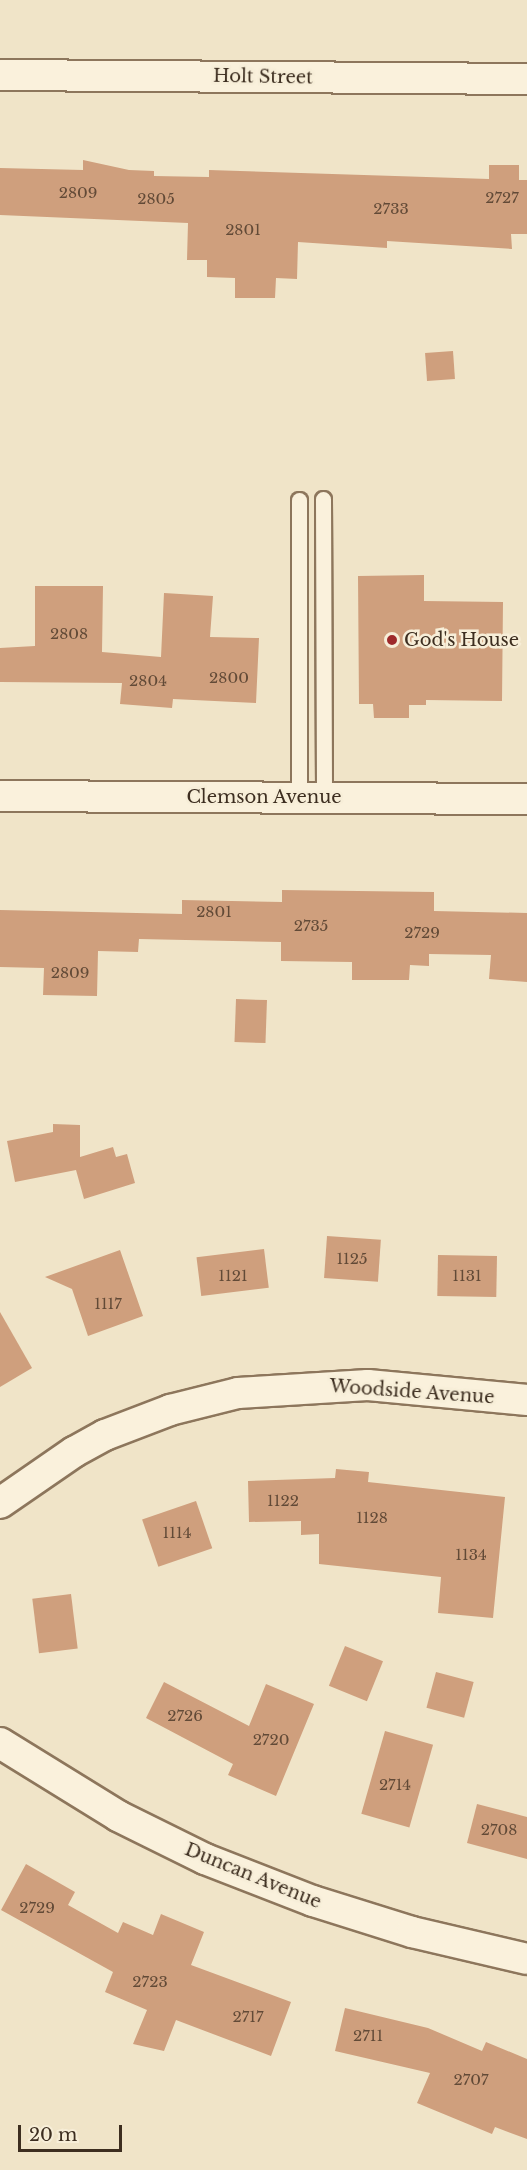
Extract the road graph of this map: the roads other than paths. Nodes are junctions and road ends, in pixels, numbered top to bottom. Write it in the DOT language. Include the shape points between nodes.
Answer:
graph roads {
  1 [pos="0,75"];
  2 [pos="527,79"];
  3 [pos="323,499"];
  4 [pos="299,500"];
  5 [pos="0,796"];
  6 [pos="311,797"];
  7 [pos="527,799"];
  8 [pos="527,1400"];
  9 [pos="0,1503"];
  10 [pos="0,1743"];
  11 [pos="527,1959"];
  1 -- 2 [label="street, Holt Street"];
  3 -- 6 [label="lane"];
  4 -- 6 [label="lane"];
  5 -- 6 [label="street, Clemson Avenue"];
  6 -- 7 [label="street, Clemson Avenue"];
  8 -- 9 [label="street, Woodside Avenue" via="368,1385 238,1393 170,1410 105,1435"];
  10 -- 11 [label="street, Duncan Avenue" via="118,1816 205,1859 313,1901 442,1941"];
}
